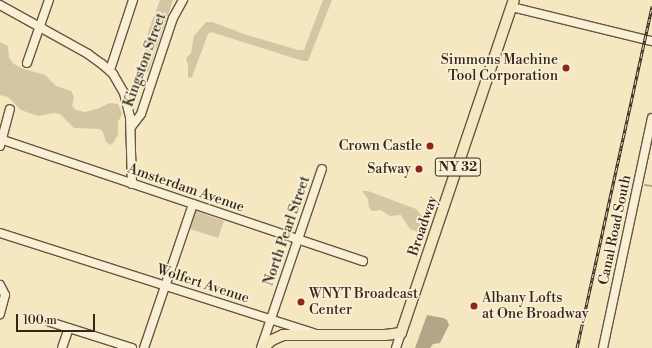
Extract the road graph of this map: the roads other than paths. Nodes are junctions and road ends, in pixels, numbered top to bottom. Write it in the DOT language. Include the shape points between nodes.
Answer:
graph roads {
  1 [pos="50,0"];
  2 [pos="133,0"];
  3 [pos="183,0"];
  4 [pos="513,4"];
  5 [pos="0,5"];
  6 [pos="41,26"];
  7 [pos="652,41"];
  8 [pos="27,63"];
  9 [pos="110,70"];
  10 [pos="10,109"];
  11 [pos="652,118"];
  12 [pos="131,127"];
  13 [pos="1,141"];
  14 [pos="322,168"];
  15 [pos="132,184"];
  16 [pos="193,204"];
  17 [pos="0,233"];
  18 [pos="298,239"];
  19 [pos="364,261"];
  20 [pos="0,285"];
  21 [pos="165,286"];
  22 [pos="0,314"];
  23 [pos="271,320"];
  24 [pos="50,322"];
  25 [pos="69,328"];
  26 [pos="401,333"];
  27 [pos="317,334"];
  28 [pos="62,348"];
  29 [pos="132,348"];
  30 [pos="144,348"];
  31 [pos="262,348"];
  32 [pos="396,348"];
  33 [pos="603,348"];
  1 -- 6 [label="street"];
  2 -- 9 [label="street"];
  3 -- 12 [label="street, Kingston Street" via="173,18 141,114"];
  4 -- 7 [label="street"];
  4 -- 26 [label="main road, Broadway / NY 32"];
  5 -- 6 [label="street"];
  6 -- 8 [label="street"];
  6 -- 9 [label="street"];
  9 -- 12 [label="street" via="126,98"];
  10 -- 13 [label="street"];
  11 -- 33 [label="street, Canal Road South"];
  12 -- 15 [label="street"];
  13 -- 15 [label="street, Amsterdam Avenue"];
  14 -- 18 [label="street, North Pearl Street"];
  15 -- 16 [label="street, Amsterdam Avenue"];
  16 -- 18 [label="street, Amsterdam Avenue"];
  16 -- 21 [label="street"];
  17 -- 21 [label="street, Wolfert Avenue"];
  18 -- 19 [label="street, Amsterdam Avenue"];
  18 -- 23 [label="street, North Pearl Street"];
  20 -- 22 [label="street" via="5,295"];
  21 -- 23 [label="street, Wolfert Avenue"];
  21 -- 30 [label="street"];
  23 -- 27 [label="street, Wolfert Avenue"];
  23 -- 31 [label="street, North Pearl Street"];
  24 -- 25 [label="street"];
  25 -- 28 [label="street"];
  25 -- 29 [label="street"];
  26 -- 27 [label="main road, Wolfert Avenue"];
  26 -- 32 [label="street, Broadway"];
  27 -- 31 [label="main road" via="281,335"];
}
